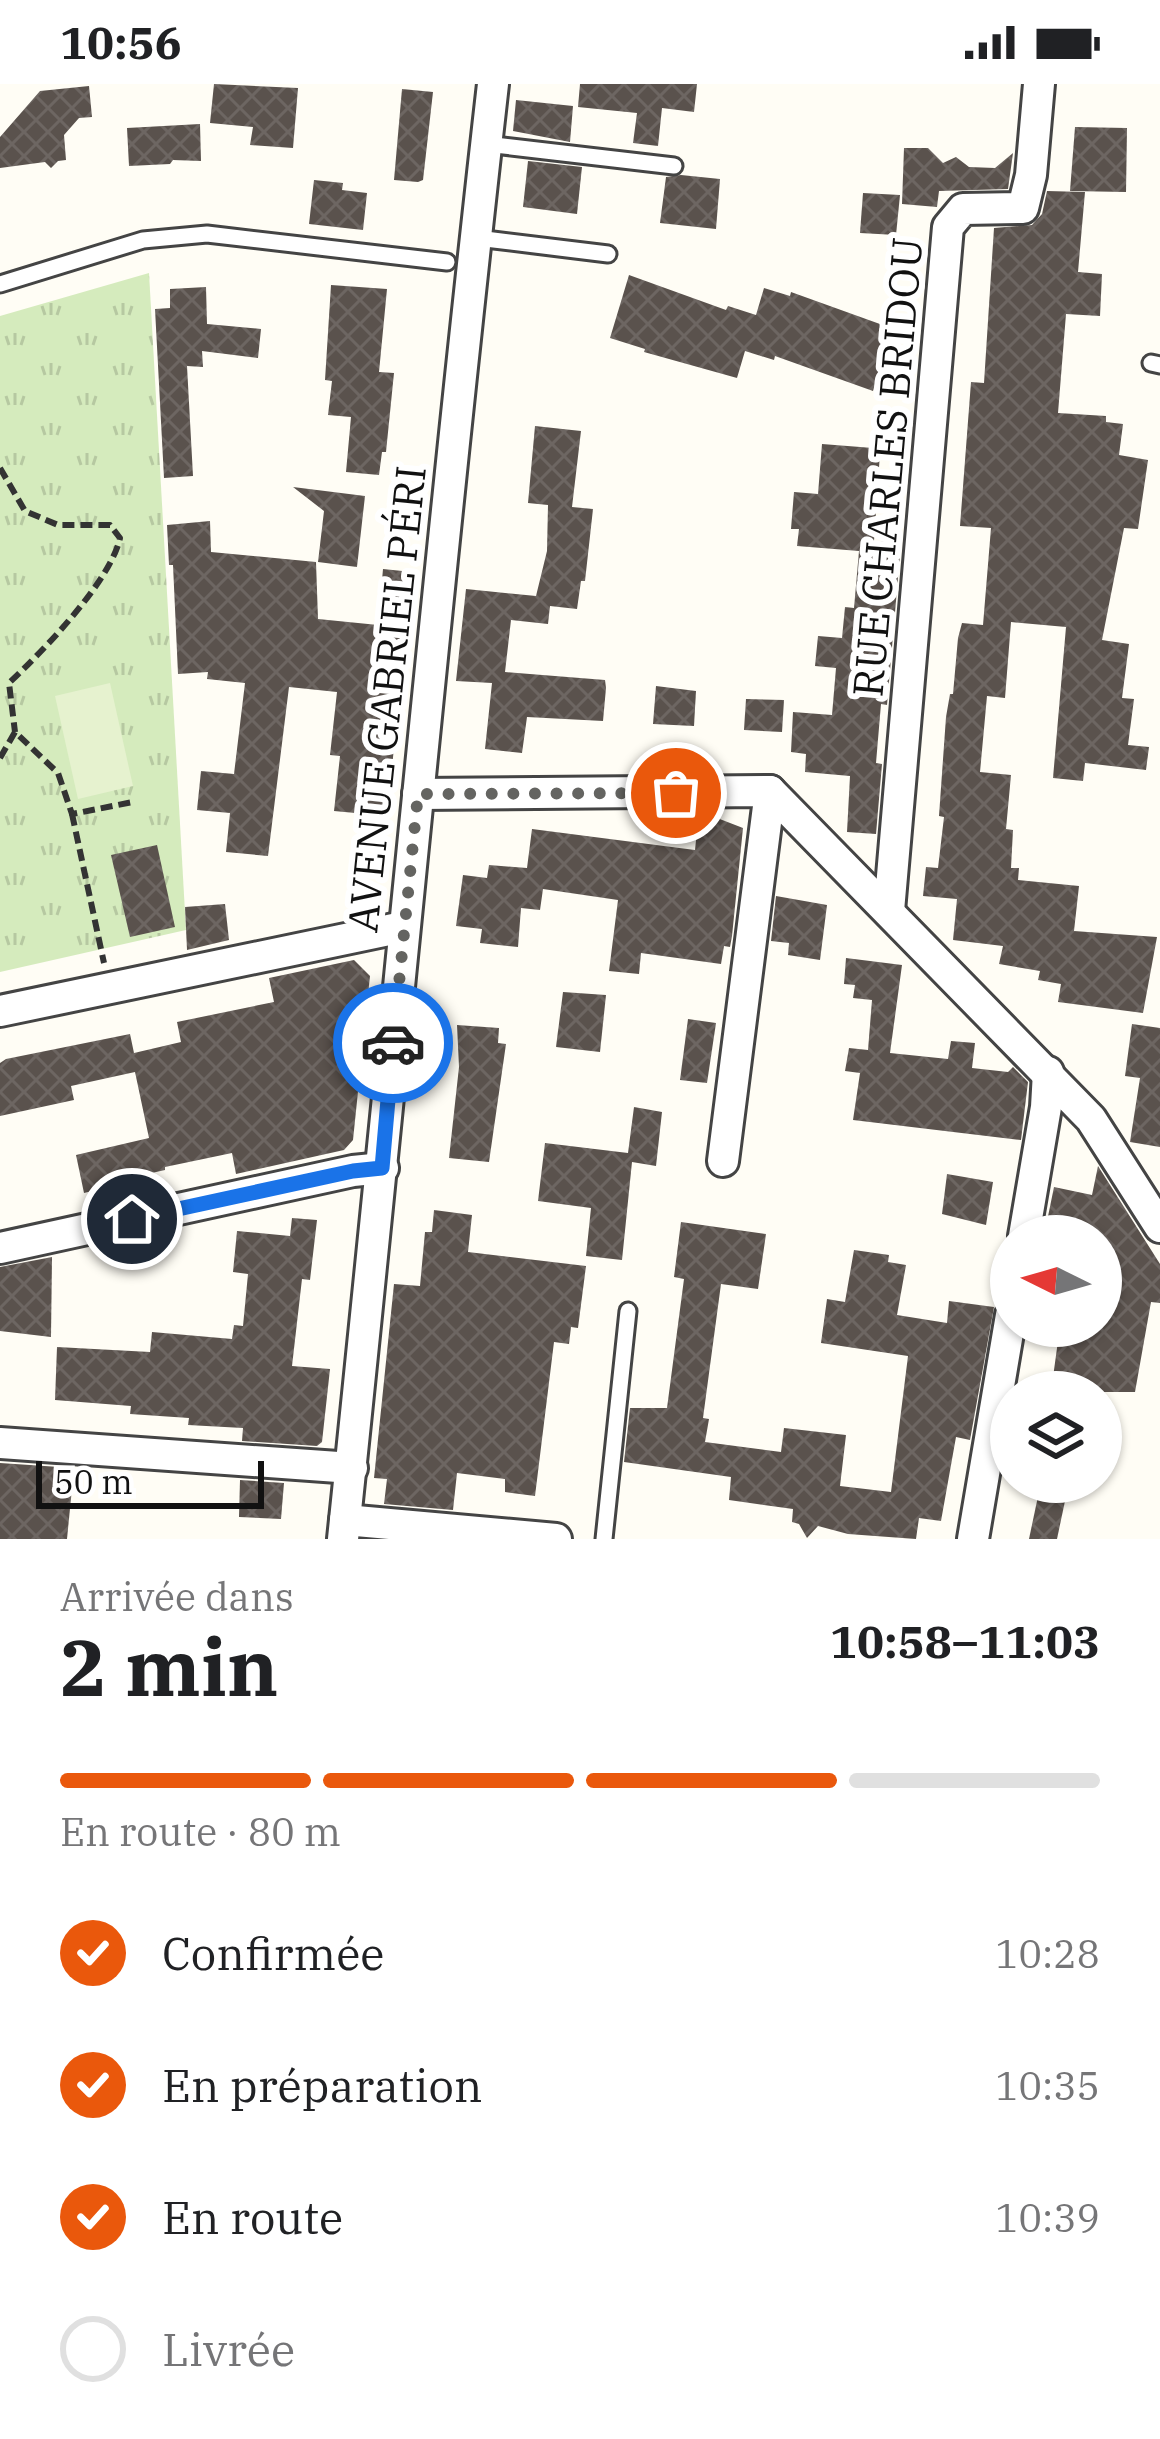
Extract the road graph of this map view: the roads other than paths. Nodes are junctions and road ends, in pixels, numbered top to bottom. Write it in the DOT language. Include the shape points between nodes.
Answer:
graph roads {
  1 [pos="494,84"];
  2 [pos="1039,89"];
  3 [pos="487,144"];
  4 [pos="674,166"];
  5 [pos="477,238"];
  6 [pos="608,254"];
  7 [pos="447,262"];
  8 [pos="0,284"];
  9 [pos="770,791"];
  10 [pos="418,794"];
  11 [pos="889,911"];
  12 [pos="403,927"];
  13 [pos="0,1011"];
  14 [pos="1048,1072"];
  15 [pos="723,1161"];
  16 [pos="382,1168"];
  17 [pos="1028,1215"];
  18 [pos="1160,1227"];
  19 [pos="0,1248"];
  20 [pos="628,1310"];
  21 [pos="1006,1347"];
  22 [pos="0,1444"];
  23 [pos="352,1468"];
  24 [pos="344,1530"];
  25 [pos="556,1539"];
  26 [pos="604,1539"];
  27 [pos="973,1539"];
  1 -- 3 [label="street, AVENUE GABRIEL PÉRI"];
  2 -- 11 [label="street, RUE CHARLES BRIDOU" via="1023,208 964,209 948,226"];
  3 -- 4 [label="lane"];
  3 -- 5 [label="street, AVENUE GABRIEL PÉRI"];
  5 -- 6 [label="lane"];
  5 -- 10 [label="street, AVENUE GABRIEL PÉRI"];
  7 -- 8 [label="lane" via="207,234 143,240"];
  9 -- 10 [label="street"];
  9 -- 11 [label="street"];
  9 -- 15 [label="street"];
  10 -- 12 [label="street, AVENUE GABRIEL PÉRI"];
  11 -- 14 [label="street"];
  12 -- 13 [label="street"];
  12 -- 16 [label="street, AVENUE GABRIEL PÉRI"];
  14 -- 17 [label="street"];
  14 -- 18 [label="street" via="1091,1119"];
  16 -- 19 [label="street"];
  16 -- 23 [label="street, AVENUE GABRIEL PÉRI"];
  20 -- 26 [label="lane"];
  21 -- 27 [label="street"];
  22 -- 23 [label="street"];
  23 -- 24 [label="street, AVENUE GABRIEL PÉRI"];
  24 -- 25 [label="street"];
}
